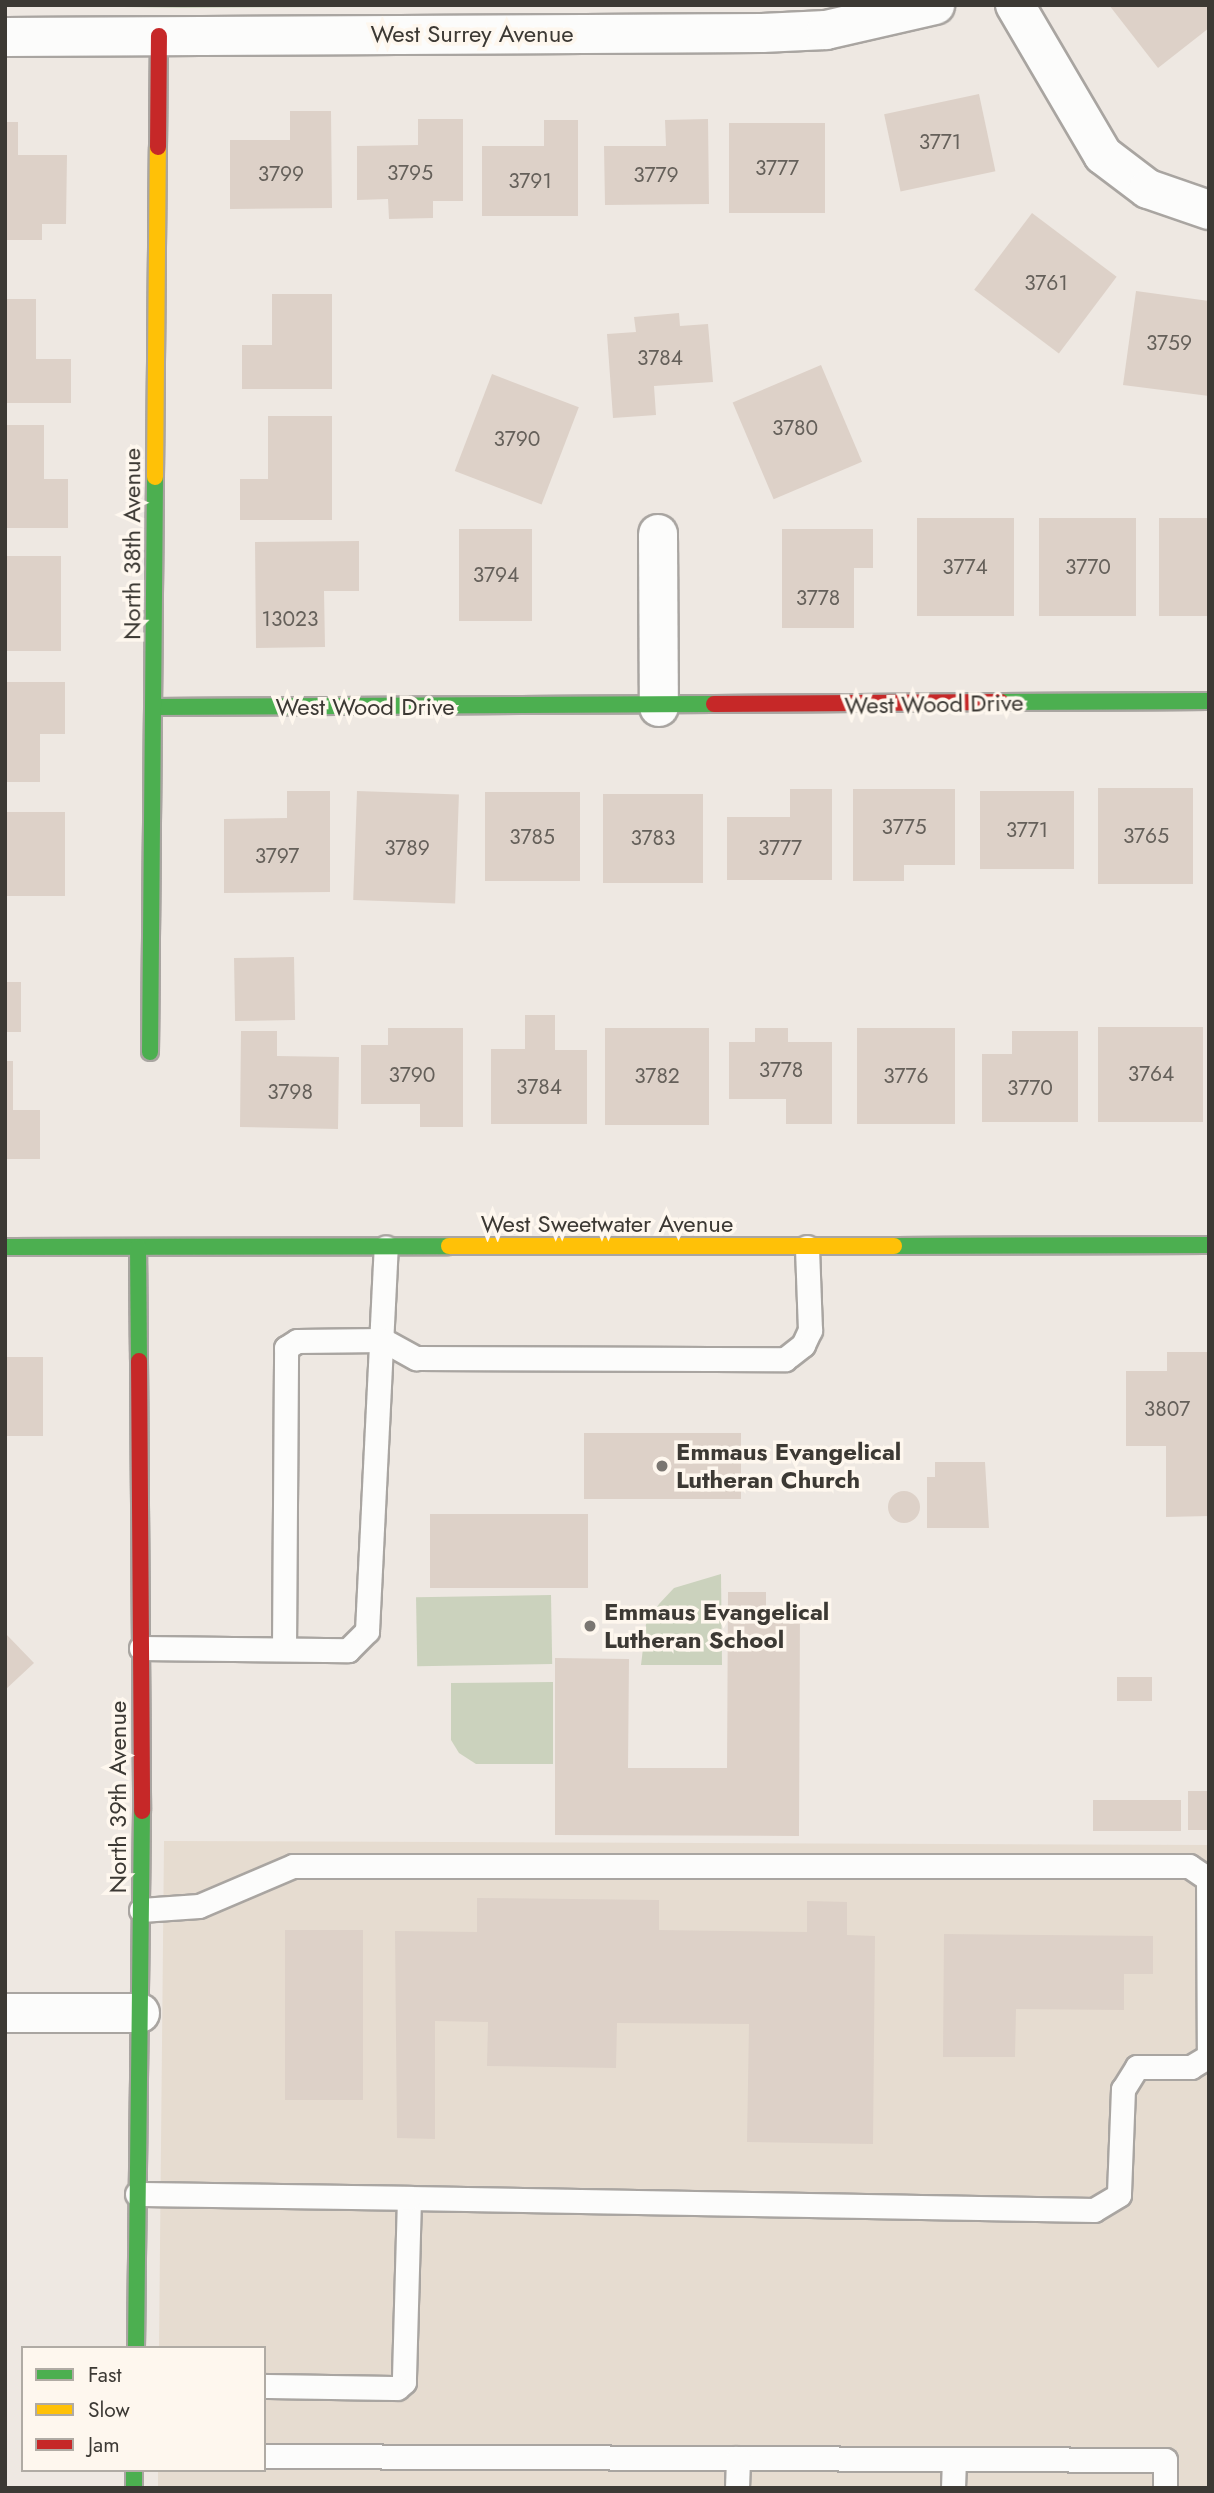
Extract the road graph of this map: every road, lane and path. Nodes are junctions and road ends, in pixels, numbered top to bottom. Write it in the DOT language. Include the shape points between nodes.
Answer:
graph roads {
  1 [pos="936,5"];
  2 [pos="1015,5"];
  3 [pos="159,36"];
  4 [pos="5,37"];
  5 [pos="1209,210"];
  6 [pos="658,534"];
  7 [pos="1209,701"];
  8 [pos="154,707"];
  9 [pos="659,707"];
  10 [pos="150,1052"];
  11 [pos="1209,1245"];
  12 [pos="5,1247"];
  13 [pos="138,1247"];
  14 [pos="386,1247"];
  15 [pos="807,1247"];
  16 [pos="383,1340"];
  17 [pos="141,1648"];
  18 [pos="284,1649"];
  19 [pos="141,1910"];
  20 [pos="5,2013"];
  21 [pos="140,2013"];
  22 [pos="137,2194"];
  23 [pos="409,2198"];
  24 [pos="136,2346"];
  25 [pos="266,2386"];
  26 [pos="266,2456"];
  27 [pos="738,2458"];
  28 [pos="954,2459"];
  29 [pos="737,2488"];
  30 [pos="953,2488"];
  31 [pos="1165,2488"];
  1 -- 3 [label="street, West Surrey Avenue" via="826,30 775,33"];
  2 -- 5 [label="street" via="1103,155 1148,189"];
  3 -- 4 [label="street, West Surrey Avenue"];
  3 -- 8 [label="street, North 38th Avenue"];
  6 -- 9 [label="street"];
  7 -- 9 [label="street, West Wood Drive"];
  8 -- 9 [label="street, West Wood Drive"];
  8 -- 10 [label="street, North 38th Avenue"];
  11 -- 15 [label="street, West Sweetwater Avenue"];
  12 -- 13 [label="street, West Sweetwater Avenue"];
  13 -- 14 [label="street, West Sweetwater Avenue"];
  13 -- 17 [label="street, North 39th Avenue"];
  14 -- 15 [label="street, West Sweetwater Avenue"];
  14 -- 16 [label="lane"];
  15 -- 16 [label="lane" via="810,1330 803,1345 785,1359 416,1358"];
  16 -- 18 [label="lane" via="371,1619 360,1642 348,1650"];
  16 -- 18 [label="lane" via="297,1341 286,1348"];
  17 -- 18 [label="lane"];
  17 -- 19 [label="street, North 39th Avenue"];
  19 -- 21 [label="street, North 39th Avenue"];
  19 -- 23 [label="lane" via="199,1906 293,1866 1189,1866 1208,1879 1209,2056 1191,2067 1137,2067 1123,2089 1119,2195 1094,2210"];
  20 -- 21 [label="street"];
  21 -- 22 [label="street, North 39th Avenue"];
  22 -- 23 [label="lane"];
  22 -- 24 [label="street, North 39th Avenue"];
  23 -- 25 [label="lane" via="404,2382 397,2388"];
  26 -- 27 [label="lane"];
  27 -- 28 [label="lane"];
  27 -- 29 [label="lane"];
  28 -- 30 [label="lane"];
  28 -- 31 [label="lane" via="1165,2460"];
}
